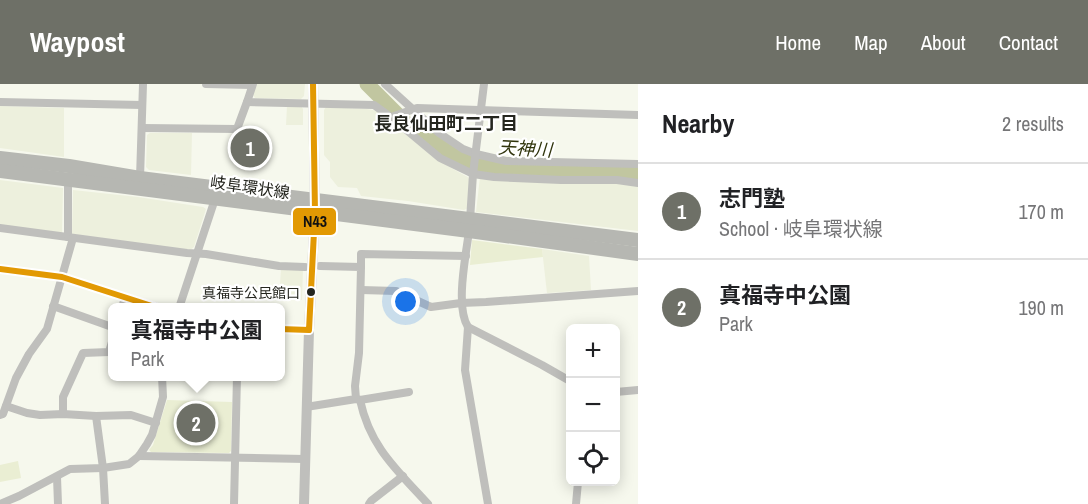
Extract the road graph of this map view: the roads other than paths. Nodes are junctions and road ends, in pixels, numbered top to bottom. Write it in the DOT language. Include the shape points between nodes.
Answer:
graph roads {
  1 [pos="143,84"];
  2 [pos="206,84"];
  3 [pos="253,84"];
  4 [pos="313,84"];
  5 [pos="385,84"];
  6 [pos="484,84"];
  7 [pos="0,102"];
  8 [pos="247,102"];
  9 [pos="313,103"];
  10 [pos="142,105"];
  11 [pos="411,110"];
  12 [pos="481,110"];
  13 [pos="638,115"];
  14 [pos="393,117"];
  15 [pos="142,128"];
  16 [pos="476,155"];
  17 [pos="0,158"];
  18 [pos="638,164"];
  19 [pos="0,171"];
  20 [pos="474,173"];
  21 [pos="140,178"];
  22 [pos="68,180"];
  23 [pos="638,183"];
  24 [pos="215,199"];
  25 [pos="315,206"];
  26 [pos="470,225"];
  27 [pos="0,228"];
  28 [pos="70,238"];
  29 [pos="638,240"];
  30 [pos="197,253"];
  31 [pos="638,254"];
  32 [pos="466,256"];
  33 [pos="320,266"];
  34 [pos="305,267"];
  35 [pos="361,267"];
  36 [pos="0,269"];
  37 [pos="62,277"];
  38 [pos="361,290"];
  39 [pos="638,291"];
  40 [pos="125,297"];
  41 [pos="123,303"];
  42 [pos="144,303"];
  43 [pos="181,303"];
  44 [pos="461,303"];
  45 [pos="53,306"];
  46 [pos="108,326"];
  47 [pos="468,327"];
  48 [pos="285,329"];
  49 [pos="309,330"];
  50 [pos="108,352"];
  51 [pos="566,379"];
  52 [pos="162,381"];
  53 [pos="237,381"];
  54 [pos="638,390"];
  55 [pos="620,392"];
  56 [pos="409,393"];
  57 [pos="358,399"];
  58 [pos="6,406"];
  59 [pos="306,407"];
  60 [pos="63,414"];
  61 [pos="0,415"];
  62 [pos="96,416"];
  63 [pos="156,423"];
  64 [pos="139,456"];
  65 [pos="236,458"];
  66 [pos="304,459"];
  67 [pos="103,468"];
  68 [pos="403,476"];
  69 [pos="57,477"];
  70 [pos="578,486"];
  71 [pos="19,500"];
  72 [pos="0,504"];
  73 [pos="58,504"];
  74 [pos="105,504"];
  75 [pos="234,504"];
  76 [pos="304,504"];
  77 [pos="369,504"];
  78 [pos="428,504"];
  79 [pos="488,504"];
  80 [pos="576,504"];
  1 -- 10 [label="street"];
  2 -- 3 [label="street"];
  3 -- 8 [label="street"];
  4 -- 9 [label="street"];
  5 -- 11 [label="street"];
  6 -- 12 [label="street"];
  7 -- 10 [label="street"];
  8 -- 9 [label="street"];
  8 -- 15 [label="street" via="237,129"];
  9 -- 14 [label="street" via="374,105"];
  9 -- 25 [label="street"];
  10 -- 15 [label="street"];
  11 -- 12 [label="street"];
  11 -- 14 [label="street"];
  11 -- 16 [label="street" via="439,134"];
  12 -- 13 [label="street"];
  12 -- 16 [label="street"];
  14 -- 20 [label="street" via="440,158"];
  15 -- 21 [label="street"];
  16 -- 18 [label="street" via="506,160"];
  16 -- 20 [label="street"];
  17 -- 21 [label="main road, 岐阜環状線"];
  19 -- 22 [label="main road, 岐阜環状線"];
  20 -- 23 [label="street"];
  20 -- 26 [label="street"];
  21 -- 25 [label="main road, 岐阜環状線"];
  22 -- 24 [label="main road, 岐阜環状線"];
  22 -- 28 [label="street"];
  24 -- 25 [label="main road, 岐阜環状線"];
  24 -- 30 [label="street"];
  25 -- 26 [label="main road, 岐阜環状線"];
  25 -- 49 [label="street"];
  26 -- 29 [label="main road, 岐阜環状線"];
  26 -- 31 [label="main road, 岐阜環状線"];
  26 -- 32 [label="street"];
  27 -- 28 [label="street"];
  28 -- 30 [label="street"];
  28 -- 37 [label="street"];
  30 -- 34 [label="street"];
  30 -- 43 [label="street"];
  32 -- 35 [label="street" via="362,254"];
  32 -- 44 [label="street"];
  33 -- 35 [label="street"];
  35 -- 38 [label="street"];
  36 -- 37 [label="street"];
  37 -- 40 [label="street"];
  37 -- 45 [label="street"];
  38 -- 44 [label="street" via="396,291 431,308"];
  38 -- 57 [label="street" via="355,386"];
  39 -- 44 [label="street"];
  40 -- 41 [label="street"];
  40 -- 42 [label="street"];
  44 -- 47 [label="street"];
  45 -- 46 [label="street"];
  45 -- 58 [label="street" via="47,329 28,354"];
  47 -- 51 [label="street"];
  47 -- 79 [label="street" via="465,370"];
  48 -- 49 [label="street"];
  49 -- 59 [label="street"];
  50 -- 60 [label="street" via="83,353 63,397"];
  52 -- 63 [label="street" via="164,397"];
  53 -- 65 [label="street"];
  54 -- 55 [label="street"];
  56 -- 57 [label="street"];
  57 -- 59 [label="street"];
  57 -- 68 [label="street" via="381,451"];
  58 -- 60 [label="street" via="40,416"];
  58 -- 61 [label="street"];
  59 -- 66 [label="street"];
  60 -- 62 [label="street"];
  62 -- 63 [label="street" via="131,415"];
  62 -- 67 [label="street"];
  63 -- 64 [label="street"];
  64 -- 65 [label="street"];
  64 -- 67 [label="street" via="129,464"];
  65 -- 66 [label="street"];
  65 -- 75 [label="street"];
  66 -- 76 [label="street"];
  67 -- 69 [label="street" via="70,470"];
  67 -- 74 [label="street"];
  68 -- 77 [label="street"];
  68 -- 78 [label="street"];
  69 -- 71 [label="street"];
  69 -- 73 [label="street"];
  70 -- 80 [label="street"];
  71 -- 72 [label="street"];
}
